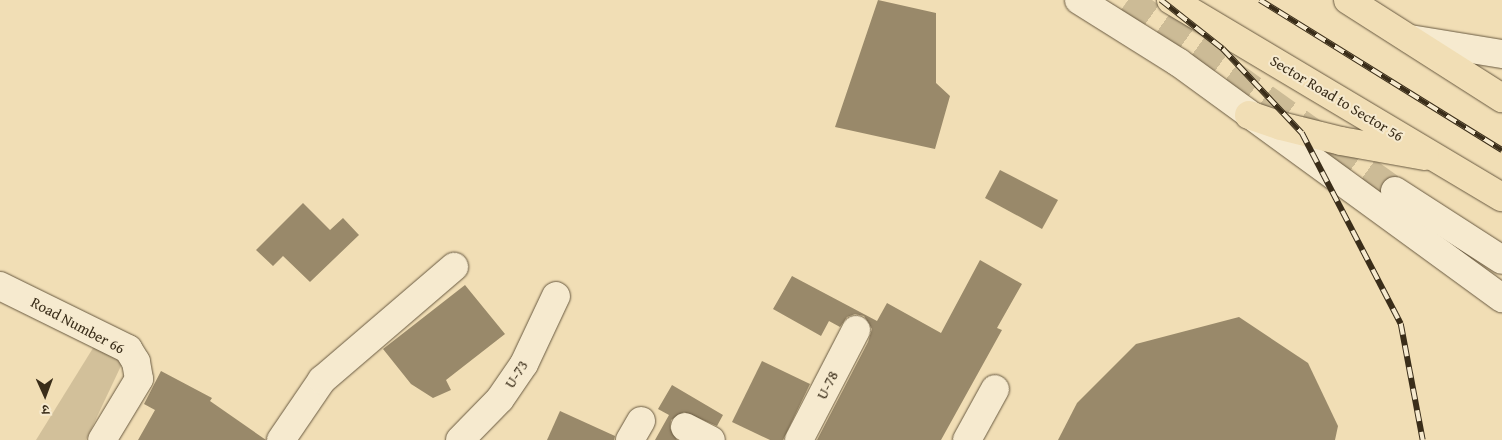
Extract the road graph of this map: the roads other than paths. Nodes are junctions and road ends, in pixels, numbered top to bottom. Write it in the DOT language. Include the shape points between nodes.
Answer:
graph roads {
  1 [pos="1079,0"];
  2 [pos="1171,0"];
  3 [pos="1348,0"];
  4 [pos="1410,39"];
  5 [pos="1502,54"];
  6 [pos="1502,98"];
  7 [pos="1249,114"];
  8 [pos="1439,158"];
  9 [pos="1395,191"];
  10 [pos="1502,197"];
  11 [pos="1502,260"];
  12 [pos="454,267"];
  13 [pos="0,286"];
  14 [pos="556,296"];
  15 [pos="1502,298"];
  16 [pos="856,330"];
  17 [pos="995,389"];
  18 [pos="685,427"];
  19 [pos="102,440"];
  20 [pos="281,440"];
  21 [pos="460,440"];
  22 [pos="711,440"];
  23 [pos="799,440"];
  24 [pos="968,440"];
  1 -- 7 [label="street" via="1178,62"];
  2 -- 8 [label="main road, Sector Road to Sector 56"];
  3 -- 4 [label="main road"];
  4 -- 5 [label="street"];
  4 -- 6 [label="main road"];
  7 -- 8 [label="main road" via="1281,126 1341,141"];
  7 -- 15 [label="street"];
  8 -- 10 [label="main road, Sector Road to Sector 56"];
  9 -- 11 [label="street"];
  12 -- 20 [label="street" via="322,380"];
  13 -- 19 [label="street, Road Number 66" via="128,349 136,362 139,379"];
  14 -- 21 [label="street, U-73" via="524,364 500,399"];
  16 -- 23 [label="street, U-78"];
  17 -- 24 [label="street"];
  18 -- 22 [label="street"];
}
